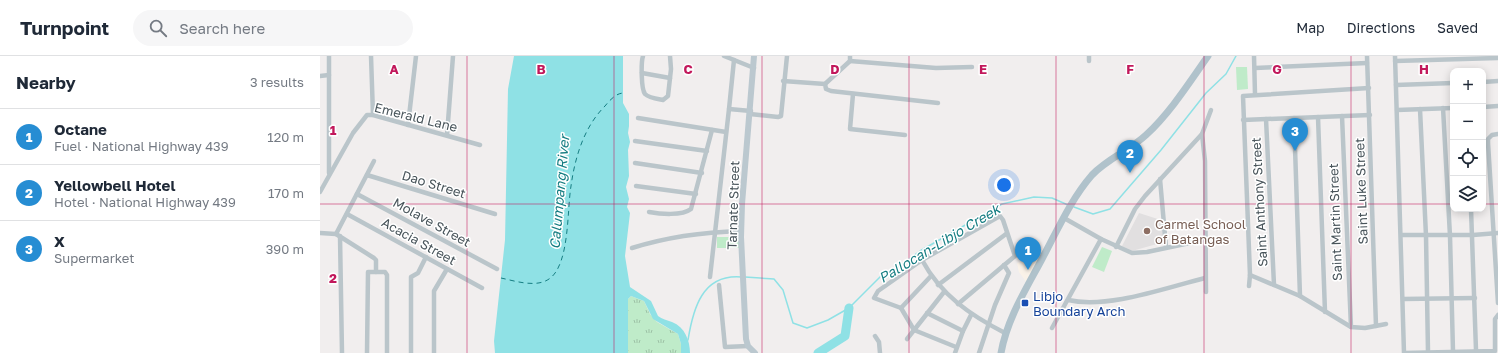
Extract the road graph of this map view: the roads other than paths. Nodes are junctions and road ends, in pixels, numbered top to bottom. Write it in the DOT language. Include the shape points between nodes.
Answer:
graph roads {
  1 [pos="329,56"];
  2 [pos="371,56"];
  3 [pos="416,56"];
  4 [pos="453,56"];
  5 [pos="643,56"];
  6 [pos="669,56"];
  7 [pos="724,56"];
  8 [pos="754,56"];
  9 [pos="787,56"];
  10 [pos="1208,56"];
  11 [pos="1254,56"];
  12 [pos="1367,56"];
  13 [pos="1498,58"];
  14 [pos="850,59"];
  15 [pos="1395,59"];
  16 [pos="734,60"];
  17 [pos="1367,63"];
  18 [pos="972,67"];
  19 [pos="754,68"];
  20 [pos="1255,68"];
  21 [pos="642,73"];
  22 [pos="320,76"];
  23 [pos="329,76"];
  24 [pos="670,78"];
  25 [pos="783,80"];
  26 [pos="1486,82"];
  27 [pos="1498,82"];
  28 [pos="1450,83"];
  29 [pos="825,84"];
  30 [pos="1396,85"];
  31 [pos="1369,88"];
  32 [pos="853,94"];
  33 [pos="1255,94"];
  34 [pos="938,103"];
  35 [pos="1486,106"];
  36 [pos="1498,106"];
  37 [pos="1443,108"];
  38 [pos="1450,108"];
  39 [pos="729,109"];
  40 [pos="1420,109"];
  41 [pos="1211,110"];
  42 [pos="1397,110"];
  43 [pos="750,113"];
  44 [pos="373,115"];
  45 [pos="1370,115"];
  46 [pos="1342,116"];
  47 [pos="1318,117"];
  48 [pos="638,118"];
  49 [pos="1294,118"];
  50 [pos="1266,119"];
  51 [pos="1243,120"];
  52 [pos="408,124"];
  53 [pos="712,130"];
  54 [pos="726,132"];
  55 [pos="1202,134"];
  56 [pos="1498,134"];
  57 [pos="447,135"];
  58 [pos="905,135"];
  59 [pos="635,141"];
  60 [pos="480,145"];
  61 [pos="707,151"];
  62 [pos="374,161"];
  63 [pos="635,163"];
  64 [pos="702,173"];
  65 [pos="329,174"];
  66 [pos="367,175"];
  67 [pos="1160,179"];
  68 [pos="636,186"];
  69 [pos="320,192"];
  70 [pos="357,194"];
  71 [pos="696,194"];
  72 [pos="650,212"];
  73 [pos="1472,212"];
  74 [pos="347,214"];
  75 [pos="495,214"];
  76 [pos="1066,215"];
  77 [pos="741,231"];
  78 [pos="714,232"];
  79 [pos="320,233"];
  80 [pos="1496,233"];
  81 [pos="1006,234"];
  82 [pos="338,235"];
  83 [pos="1402,235"];
  84 [pos="1473,235"];
  85 [pos="1426,236"];
  86 [pos="1450,236"];
  87 [pos="1101,239"];
  88 [pos="1204,240"];
  89 [pos="1116,247"];
  90 [pos="1166,247"];
  91 [pos="632,248"];
  92 [pos="426,257"];
  93 [pos="922,260"];
  94 [pos="1004,265"];
  95 [pos="447,269"];
  96 [pos="497,269"];
  97 [pos="376,272"];
  98 [pos="1250,275"];
  99 [pos="930,276"];
  100 [pos="710,277"];
  101 [pos="1205,278"];
  102 [pos="719,285"];
  103 [pos="938,285"];
  104 [pos="1274,285"];
  105 [pos="1249,286"];
  106 [pos="482,288"];
  107 [pos="944,292"];
  108 [pos="1206,292"];
  109 [pos="1300,296"];
  110 [pos="1475,298"];
  111 [pos="1403,299"];
  112 [pos="1428,299"];
  113 [pos="1451,299"];
  114 [pos="1068,300"];
  115 [pos="1498,303"];
  116 [pos="958,304"];
  117 [pos="901,308"];
  118 [pos="1325,312"];
  119 [pos="927,313"];
  120 [pos="971,315"];
  121 [pos="1498,315"];
  122 [pos="1386,324"];
  123 [pos="989,325"];
  124 [pos="1376,326"];
  125 [pos="1351,327"];
  126 [pos="1052,328"];
  127 [pos="914,330"];
  128 [pos="963,331"];
  129 [pos="1005,333"];
  130 [pos="875,336"];
  131 [pos="907,339"];
  132 [pos="748,346"];
  133 [pos="724,347"];
  134 [pos="956,347"];
  135 [pos="1476,350"];
  136 [pos="1453,351"];
  137 [pos="1428,352"];
  138 [pos="342,353"];
  139 [pos="367,353"];
  140 [pos="386,353"];
  141 [pos="411,353"];
  142 [pos="434,353"];
  143 [pos="725,353"];
  144 [pos="755,353"];
  145 [pos="880,353"];
  146 [pos="955,353"];
  147 [pos="979,353"];
  148 [pos="1000,353"];
  1 -- 23 [label="street"];
  2 -- 44 [label="street"];
  3 -- 52 [label="street"];
  4 -- 57 [label="street"];
  5 -- 21 [label="street"];
  6 -- 24 [label="street"];
  7 -- 16 [label="street"];
  8 -- 19 [label="street, Tarnate Street"];
  9 -- 25 [label="street"];
  10 -- 76 [label="main road" via="1162,118 1134,145 1093,174"];
  11 -- 20 [label="street"];
  12 -- 17 [label="street, Saint Luke Street"];
  13 -- 15 [label="street"];
  14 -- 18 [label="street" via="936,68"];
  14 -- 29 [label="street"];
  15 -- 30 [label="street"];
  16 -- 19 [label="street"];
  16 -- 39 [label="street"];
  17 -- 20 [label="street"];
  17 -- 31 [label="street, Saint Luke Street"];
  19 -- 43 [label="street, Tarnate Street"];
  20 -- 33 [label="street"];
  21 -- 24 [label="street"];
  21 -- 24 [label="street" via="644,93 663,100 668,96"];
  22 -- 23 [label="street"];
  23 -- 65 [label="street"];
  25 -- 29 [label="street"];
  25 -- 43 [label="street" via="780,117"];
  26 -- 27 [label="street"];
  28 -- 30 [label="street"];
  29 -- 32 [label="street" via="827,90"];
  30 -- 42 [label="street"];
  31 -- 33 [label="street"];
  31 -- 45 [label="street, Saint Luke Street"];
  32 -- 34 [label="street"];
  32 -- 58 [label="street" via="850,129"];
  33 -- 51 [label="street" via="1244,96"];
  35 -- 36 [label="street"];
  37 -- 38 [label="street"];
  37 -- 40 [label="street"];
  37 -- 86 [label="street"];
  39 -- 43 [label="street"];
  39 -- 54 [label="street"];
  40 -- 42 [label="street"];
  40 -- 85 [label="street"];
  41 -- 55 [label="street"];
  42 -- 83 [label="street"];
  43 -- 77 [label="street, Tarnate Street"];
  44 -- 52 [label="street, Emerald Lane"];
  44 -- 65 [label="street, Emerald Lane" via="367,115 362,120"];
  45 -- 46 [label="street"];
  45 -- 124 [label="street, Saint Luke Street"];
  46 -- 47 [label="street"];
  46 -- 125 [label="street, Saint Martin Street"];
  47 -- 49 [label="street"];
  47 -- 118 [label="street"];
  48 -- 53 [label="street"];
  49 -- 50 [label="street"];
  49 -- 109 [label="street"];
  50 -- 51 [label="street"];
  50 -- 104 [label="street, Saint Anthony Street"];
  51 -- 98 [label="street"];
  52 -- 57 [label="street, Emerald Lane"];
  53 -- 54 [label="street"];
  53 -- 61 [label="street"];
  54 -- 78 [label="street"];
  55 -- 67 [label="street"];
  55 -- 88 [label="street" via="1205,161"];
  56 -- 80 [label="street" via="1488,138"];
  57 -- 60 [label="street, Emerald Lane"];
  59 -- 61 [label="street"];
  61 -- 64 [label="street"];
  62 -- 66 [label="street"];
  63 -- 64 [label="street"];
  64 -- 71 [label="street"];
  65 -- 69 [label="street, Emerald Lane"];
  66 -- 70 [label="street"];
  66 -- 75 [label="street, Dao Street"];
  67 -- 89 [label="street" via="1135,209"];
  67 -- 90 [label="street"];
  68 -- 71 [label="street"];
  70 -- 74 [label="street"];
  70 -- 96 [label="street, Molave Street"];
  71 -- 72 [label="street" via="690,211 665,214"];
  73 -- 84 [label="street"];
  74 -- 82 [label="street"];
  74 -- 92 [label="street, Acacia Street"];
  76 -- 87 [label="street"];
  76 -- 129 [label="main road"];
  77 -- 78 [label="street"];
  77 -- 132 [label="street, Tarnate Street"];
  78 -- 91 [label="street" via="652,242"];
  78 -- 100 [label="street"];
  79 -- 82 [label="street"];
  80 -- 84 [label="street"];
  80 -- 115 [label="street"];
  81 -- 93 [label="street" via="1000,216"];
  81 -- 94 [label="street" via="1015,256"];
  81 -- 103 [label="street"];
  82 -- 97 [label="street" via="375,259"];
  82 -- 138 [label="street"];
  83 -- 85 [label="street"];
  83 -- 111 [label="street"];
  84 -- 86 [label="street"];
  84 -- 110 [label="street"];
  85 -- 86 [label="street"];
  85 -- 112 [label="street"];
  86 -- 113 [label="street"];
  87 -- 89 [label="street"];
  87 -- 114 [label="street"];
  88 -- 90 [label="street"];
  88 -- 101 [label="street"];
  89 -- 90 [label="street" via="1138,253"];
  92 -- 95 [label="street, Acacia Street"];
  92 -- 141 [label="street" via="418,273 412,277"];
  93 -- 99 [label="street"];
  93 -- 117 [label="street" via="878,291 874,298"];
  94 -- 116 [label="street"];
  94 -- 123 [label="street" via="1009,273"];
  95 -- 106 [label="street, Acacia Street"];
  95 -- 142 [label="street" via="434,291"];
  97 -- 139 [label="street" via="366,273"];
  97 -- 140 [label="street" via="385,272 387,275"];
  98 -- 104 [label="street"];
  98 -- 105 [label="street"];
  99 -- 103 [label="street"];
  99 -- 117 [label="street"];
  101 -- 108 [label="street"];
  101 -- 114 [label="street" via="1108,301 1087,303"];
  102 -- 133 [label="street"];
  103 -- 107 [label="street"];
  104 -- 109 [label="street"];
  107 -- 116 [label="street"];
  107 -- 119 [label="street"];
  109 -- 118 [label="street"];
  110 -- 113 [label="street"];
  110 -- 135 [label="street"];
  111 -- 112 [label="street"];
  111 -- 137 [label="street" via="1404,352"];
  112 -- 113 [label="street"];
  112 -- 137 [label="street"];
  113 -- 136 [label="street"];
  114 -- 126 [label="street"];
  116 -- 120 [label="street"];
  117 -- 127 [label="street"];
  118 -- 125 [label="street"];
  119 -- 127 [label="street"];
  119 -- 128 [label="street"];
  120 -- 123 [label="street"];
  120 -- 128 [label="street"];
  121 -- 135 [label="street" via="1495,319 1495,350"];
  122 -- 124 [label="street"];
  123 -- 129 [label="street"];
  123 -- 147 [label="street"];
  124 -- 125 [label="street"];
  127 -- 131 [label="street"];
  127 -- 134 [label="street"];
  128 -- 134 [label="street"];
  129 -- 148 [label="main road"];
  130 -- 145 [label="street" via="879,342"];
  132 -- 133 [label="street"];
  132 -- 144 [label="street"];
  133 -- 143 [label="street"];
  134 -- 146 [label="street"];
  135 -- 136 [label="street"];
  136 -- 137 [label="street"];
}
